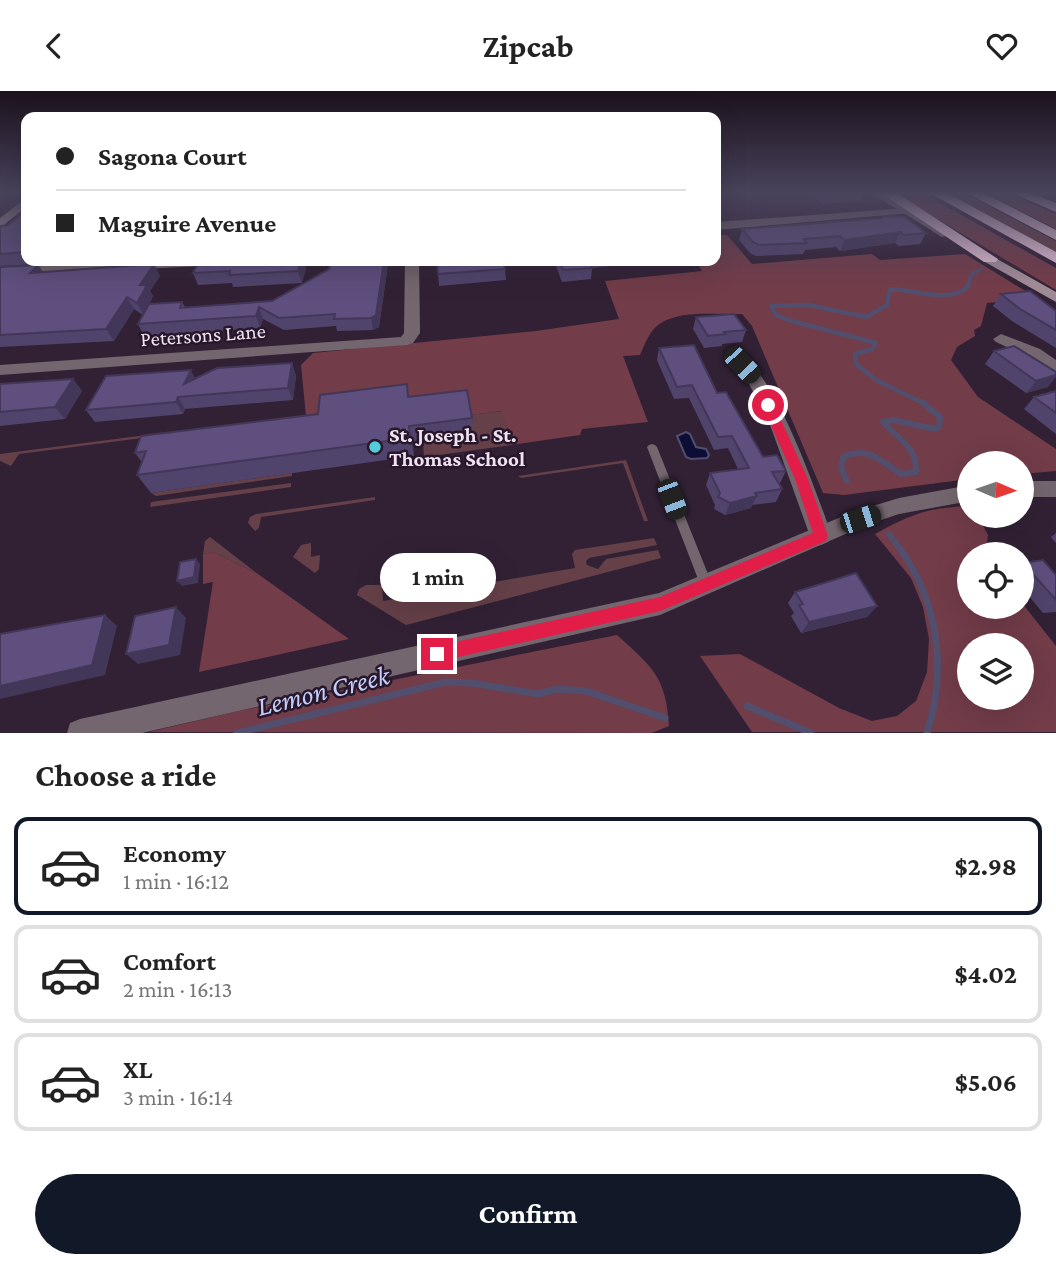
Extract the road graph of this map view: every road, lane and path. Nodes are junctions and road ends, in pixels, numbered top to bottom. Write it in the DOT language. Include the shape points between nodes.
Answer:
graph roads {
  1 [pos="755,223"];
  2 [pos="928,223"];
  3 [pos="934,223"];
  4 [pos="992,223"];
  5 [pos="1031,223"];
  6 [pos="721,226"];
  7 [pos="1056,236"];
  8 [pos="1056,258"];
  9 [pos="990,259"];
  10 [pos="121,266"];
  11 [pos="412,266"];
  12 [pos="0,272"];
  13 [pos="1056,298"];
  14 [pos="1000,339"];
  15 [pos="742,365"];
  16 [pos="1056,368"];
  17 [pos="0,370"];
  18 [pos="652,447"];
  19 [pos="1034,489"];
  20 [pos="1056,489"];
  21 [pos="957,495"];
  22 [pos="821,536"];
  23 [pos="706,586"];
  24 [pos="80,733"];
  1 -- 6 [label="street"];
  2 -- 9 [label="street"];
  3 -- 9 [label="highway"];
  4 -- 8 [label="highway"];
  5 -- 7 [label="highway"];
  9 -- 13 [label="main road"];
  10 -- 12 [label="street"];
  11 -- 17 [label="street, Petersons Lane" via="412,333 408,340"];
  14 -- 16 [label="street"];
  15 -- 22 [label="street" via="758,382 802,479"];
  18 -- 23 [label="lane"];
  19 -- 20 [label="street"];
  21 -- 22 [label="street" via="899,506"];
  22 -- 23 [label="street"];
  23 -- 24 [label="street" via="660,604"];
}
